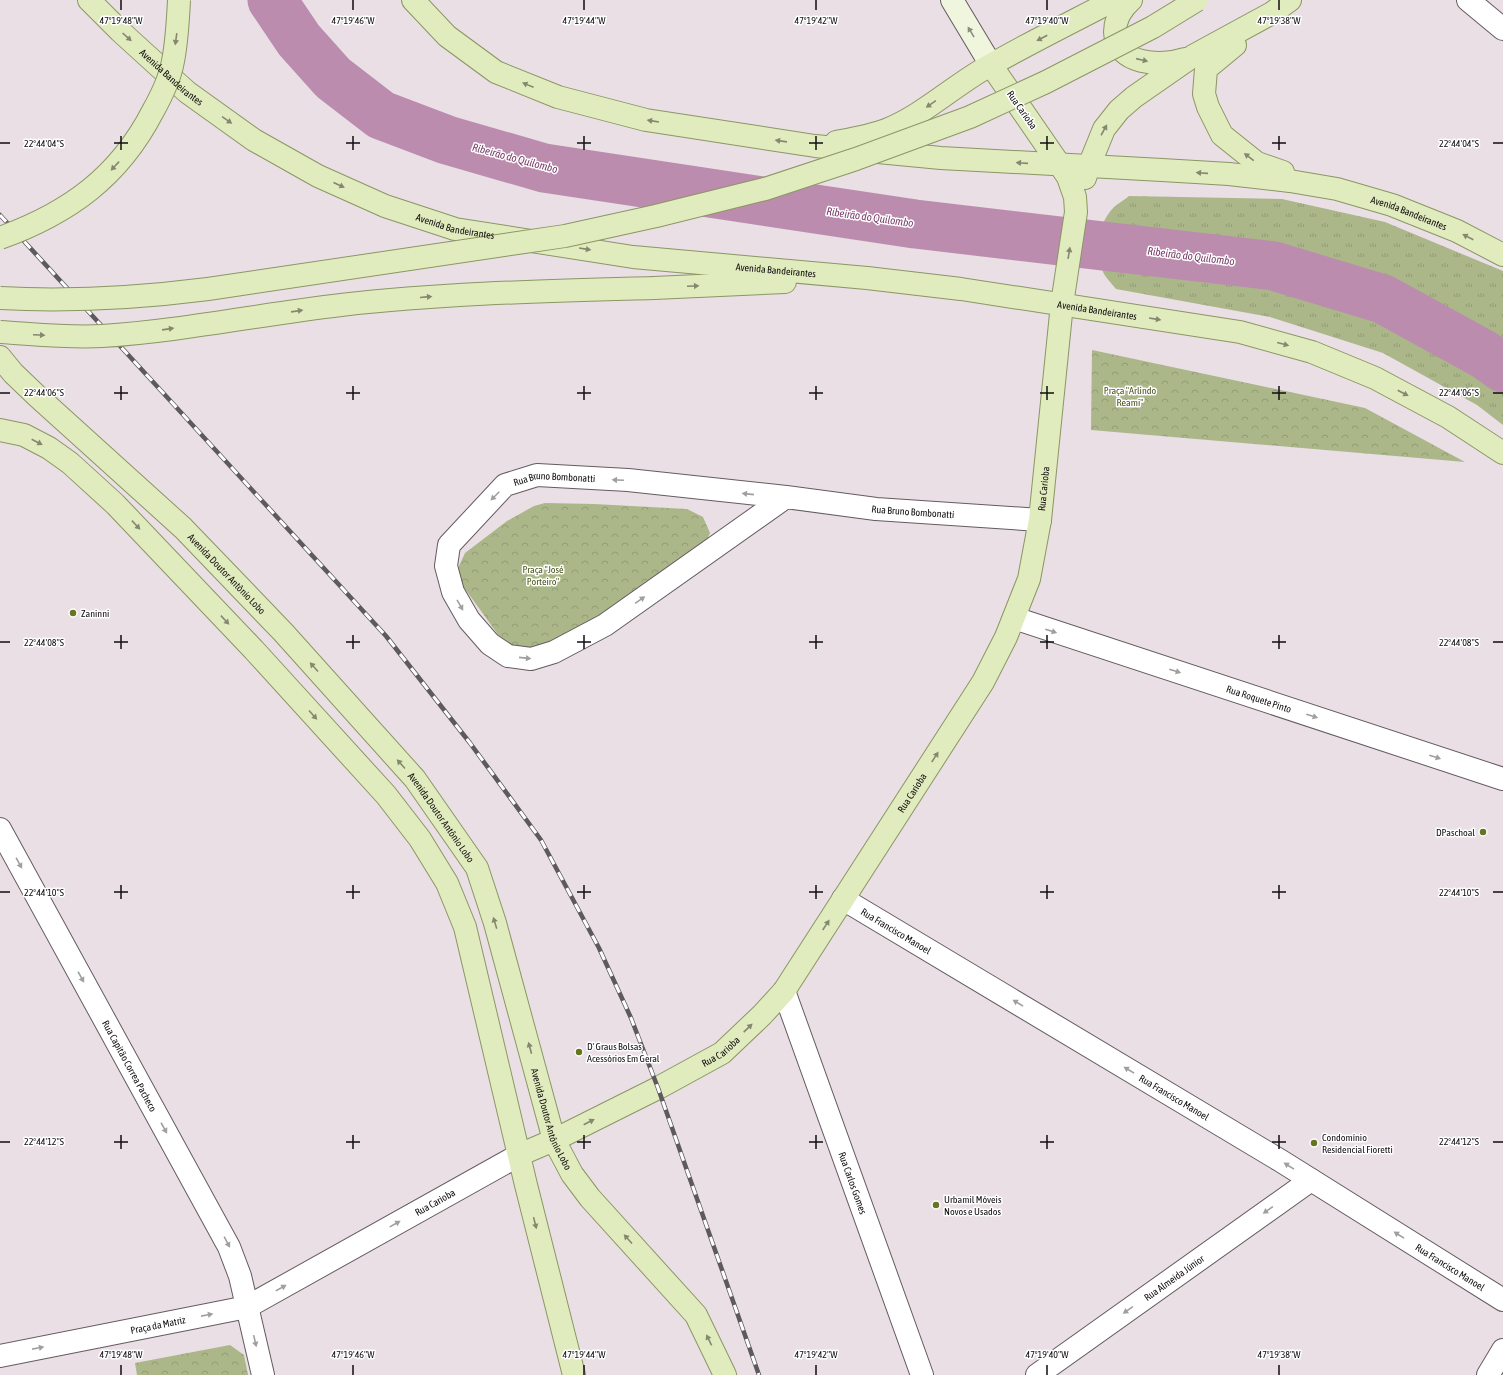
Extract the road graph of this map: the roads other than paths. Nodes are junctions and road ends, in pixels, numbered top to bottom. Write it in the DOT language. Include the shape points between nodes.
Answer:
graph roads {
  1 [pos="89,0"];
  2 [pos="179,0"];
  3 [pos="413,0"];
  4 [pos="952,0"];
  5 [pos="1114,0"];
  6 [pos="1131,0"];
  7 [pos="1197,0"];
  8 [pos="1290,0"];
  9 [pos="1468,0"];
  10 [pos="1272,13"];
  11 [pos="1503,28"];
  12 [pos="1193,56"];
  13 [pos="991,65"];
  14 [pos="815,146"];
  15 [pos="1061,165"];
  16 [pos="1089,166"];
  17 [pos="1338,189"];
  18 [pos="1075,218"];
  19 [pos="0,238"];
  20 [pos="1503,255"];
  21 [pos="867,278"];
  22 [pos="0,298"];
  23 [pos="1062,304"];
  24 [pos="0,332"];
  25 [pos="0,357"];
  26 [pos="0,430"];
  27 [pos="1503,453"];
  28 [pos="786,497"];
  29 [pos="1040,520"];
  30 [pos="1014,618"];
  31 [pos="1503,779"];
  32 [pos="0,829"];
  33 [pos="844,899"];
  34 [pos="784,990"];
  35 [pos="554,1140"];
  36 [pos="519,1154"];
  37 [pos="1311,1180"];
  38 [pos="1503,1300"];
  39 [pos="247,1307"];
  40 [pos="1503,1350"];
  41 [pos="0,1356"];
  42 [pos="263,1375"];
  43 [pos="574,1375"];
  44 [pos="725,1375"];
  45 [pos="922,1375"];
  46 [pos="1037,1375"];
  47 [pos="1488,1375"];
  1 -- 21 [label="main road, Avenida Bandeirantes, one-way" via="186,92 248,136 318,176 385,206 455,229 625,256"];
  2 -- 19 [label="main road, one-way, bridge" via="173,62 163,93 126,155 104,179 80,198 54,215"];
  14 -- 3 [label="main road, Avenida Bandeirantes, one-way" via="646,120 558,97 496,72 447,36"];
  13 -- 4 [label="main road, Rua Carioba, one-way"];
  5 -- 13 [label="main road, one-way"];
  6 -- 12 [label="main road, one-way" via="1119,14 1115,26 1116,40 1121,50 1134,58 1152,62 1177,62"];
  7 -- 22 [label="main road, bridge" via="1153,28 1061,75 970,117 765,189 565,236 216,287 97,300"];
  8 -- 10 [label="main road"];
  9 -- 11 [label="street"];
  10 -- 12 [label="main road"];
  17 -- 10 [label="main road, one-way" via="1257,163 1222,135 1208,106 1204,94 1206,69"];
  16 -- 12 [label="main road, one-way" via="1104,130 1119,110"];
  13 -- 14 [label="main road, one-way" via="964,80 911,117 886,130"];
  13 -- 15 [label="main road, Rua Carioba"];
  15 -- 14 [label="main road, Avenida Bandeirantes, one-way" via="941,158"];
  15 -- 16 [label="main road, Avenida Bandeirantes"];
  15 -- 18 [label="main road, Rua Carioba" via="1075,197"];
  17 -- 16 [label="main road, Avenida Bandeirantes, one-way" via="1251,176"];
  16 -- 18 [label="main road"];
  20 -- 17 [label="main road, Avenida Bandeirantes, one-way" via="1428,219"];
  23 -- 18 [label="main road, Rua Carioba, one-way"];
  21 -- 23 [label="main road, Avenida Bandeirantes"];
  24 -- 21 [label="main road, one-way, bridge" via="101,336 342,305 456,295"];
  23 -- 27 [label="main road, Avenida Bandeirantes, one-way" via="1240,332 1312,352 1375,378 1448,417"];
  23 -- 29 [label="main road, Rua Carioba"];
  35 -- 25 [label="main road, Avenida Doutor Antônio Lobo, one-way" via="495,923 477,868 415,779 283,632 183,528 37,396"];
  26 -- 36 [label="main road, one-way" via="24,435 49,448 70,463 115,504 277,676 386,796 420,839 448,883 465,927"];
  28 -- 28 [label="street, Rua Bruno Bombonatti, one-way" via="628,480 537,476 505,485 449,545 446,566 453,592 469,620 490,644 508,656 531,659 554,652 605,625"];
  28 -- 29 [label="street, Rua Bruno Bombonatti" via="876,509"];
  29 -- 30 [label="main road, Rua Carioba" via="1029,579"];
  30 -- 31 [label="street, Rua Roquete Pinto, one-way"];
  33 -- 30 [label="main road, Rua Carioba, one-way" via="983,682"];
  32 -- 39 [label="street, Rua Capitão Correa Pacheco, one-way" via="230,1247"];
  34 -- 33 [label="main road, Rua Carioba, one-way"];
  37 -- 33 [label="street, Rua Francisco Manoel, one-way"];
  35 -- 34 [label="main road, Rua Carioba, one-way" via="722,1053"];
  34 -- 45 [label="street, Rua Carlos Gomes"];
  35 -- 36 [label="main road, Rua Carioba"];
  44 -- 35 [label="main road, Avenida Doutor Antônio Lobo, one-way" via="696,1314 590,1198 572,1174"];
  39 -- 36 [label="street, Rua Carioba, one-way"];
  36 -- 43 [label="main road, one-way"];
  38 -- 37 [label="street, Rua Francisco Manoel, one-way"];
  37 -- 46 [label="street, Rua Almeida Júnior, one-way"];
  41 -- 39 [label="street, Praça da Matriz, one-way"];
  39 -- 42 [label="street, one-way"];
  40 -- 47 [label="street"];
}
